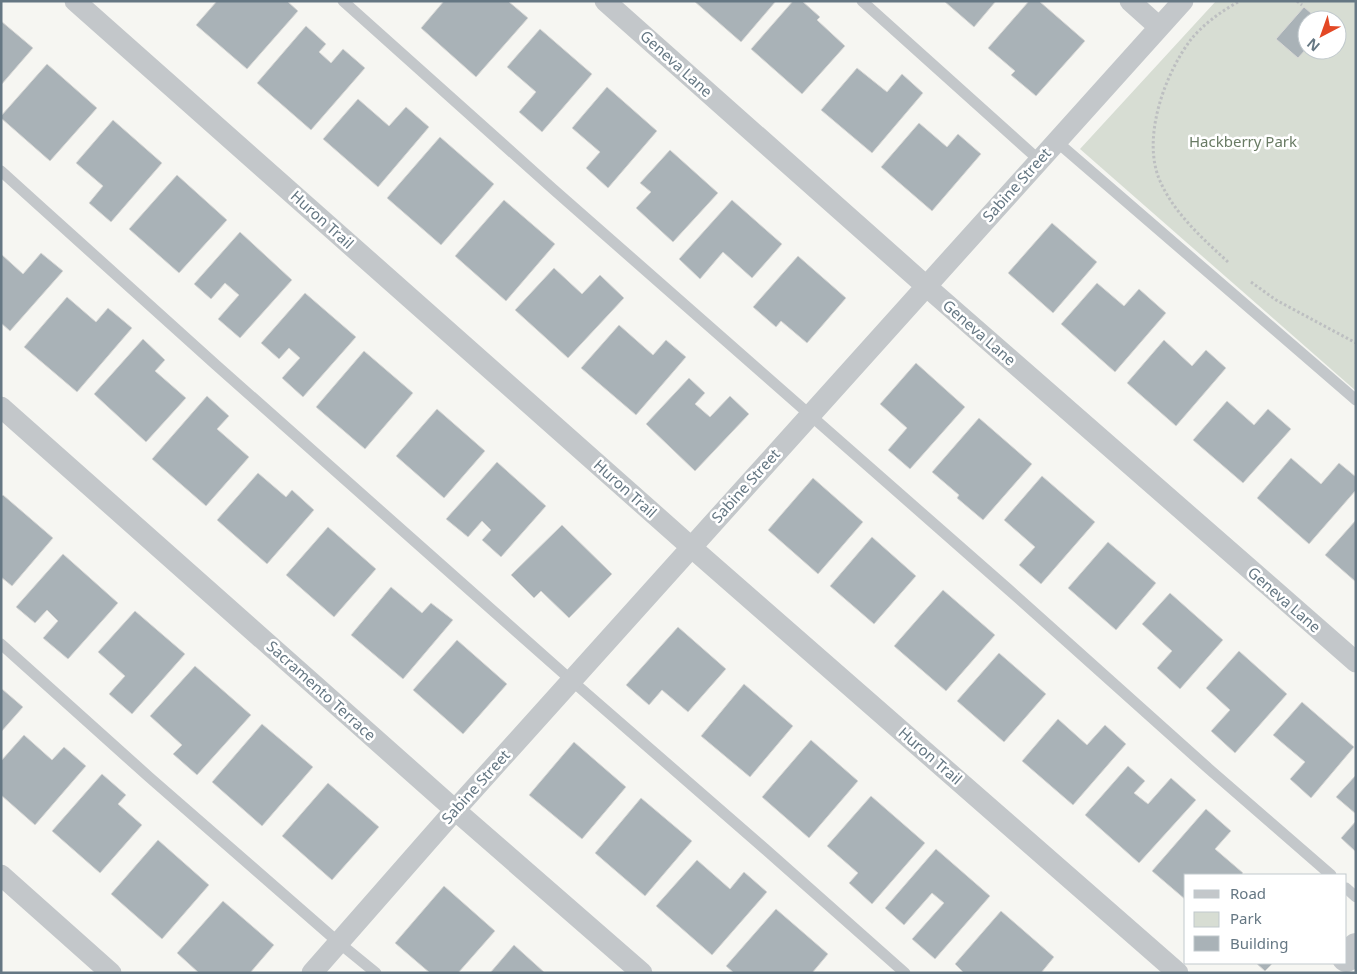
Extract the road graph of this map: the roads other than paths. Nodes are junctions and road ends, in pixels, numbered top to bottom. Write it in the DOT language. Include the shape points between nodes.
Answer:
graph roads {
  1 [pos="75,1"];
  2 [pos="343,1"];
  3 [pos="605,1"];
  4 [pos="862,1"];
  5 [pos="1130,1"];
  6 [pos="1183,1"];
  7 [pos="1159,27"];
  8 [pos="1056,141"];
  9 [pos="1040,160"];
  10 [pos="1,170"];
  11 [pos="926,286"];
  12 [pos="1356,400"];
  13 [pos="1,408"];
  14 [pos="810,416"];
  15 [pos="691,547"];
  16 [pos="1,644"];
  17 [pos="1356,662"];
  18 [pos="571,680"];
  19 [pos="455,810"];
  20 [pos="1330,874"];
  21 [pos="1,875"];
  22 [pos="338,942"];
  23 [pos="1356,947"];
  24 [pos="1347,957"];
  25 [pos="111,973"];
  26 [pos="312,973"];
  27 [pos="376,973"];
  28 [pos="642,973"];
  29 [pos="905,973"];
  30 [pos="1178,973"];
  1 -- 15 [label="street, Huron Trail"];
  2 -- 14 [label="lane"];
  3 -- 11 [label="street, Geneva Lane"];
  4 -- 9 [label="lane"];
  5 -- 7 [label="street"];
  6 -- 7 [label="street, Sabine Street"];
  7 -- 8 [label="street, Sabine Street"];
  8 -- 9 [label="street, Sabine Street"];
  8 -- 12 [label="lane"];
  9 -- 11 [label="street, Sabine Street"];
  10 -- 18 [label="lane"];
  11 -- 14 [label="street, Sabine Street"];
  11 -- 17 [label="street, Geneva Lane"];
  13 -- 19 [label="street, Sacramento Terrace"];
  14 -- 15 [label="street, Sabine Street"];
  14 -- 20 [label="lane"];
  15 -- 18 [label="street, Sabine Street"];
  15 -- 30 [label="street, Huron Trail"];
  16 -- 22 [label="lane"];
  18 -- 19 [label="street, Sabine Street"];
  18 -- 29 [label="lane"];
  19 -- 22 [label="street, Sabine Street"];
  19 -- 28 [label="street, Sacramento Terrace"];
  21 -- 25 [label="street"];
  22 -- 26 [label="street, Sabine Street"];
  22 -- 27 [label="lane"];
  23 -- 24 [label="street"];
}
